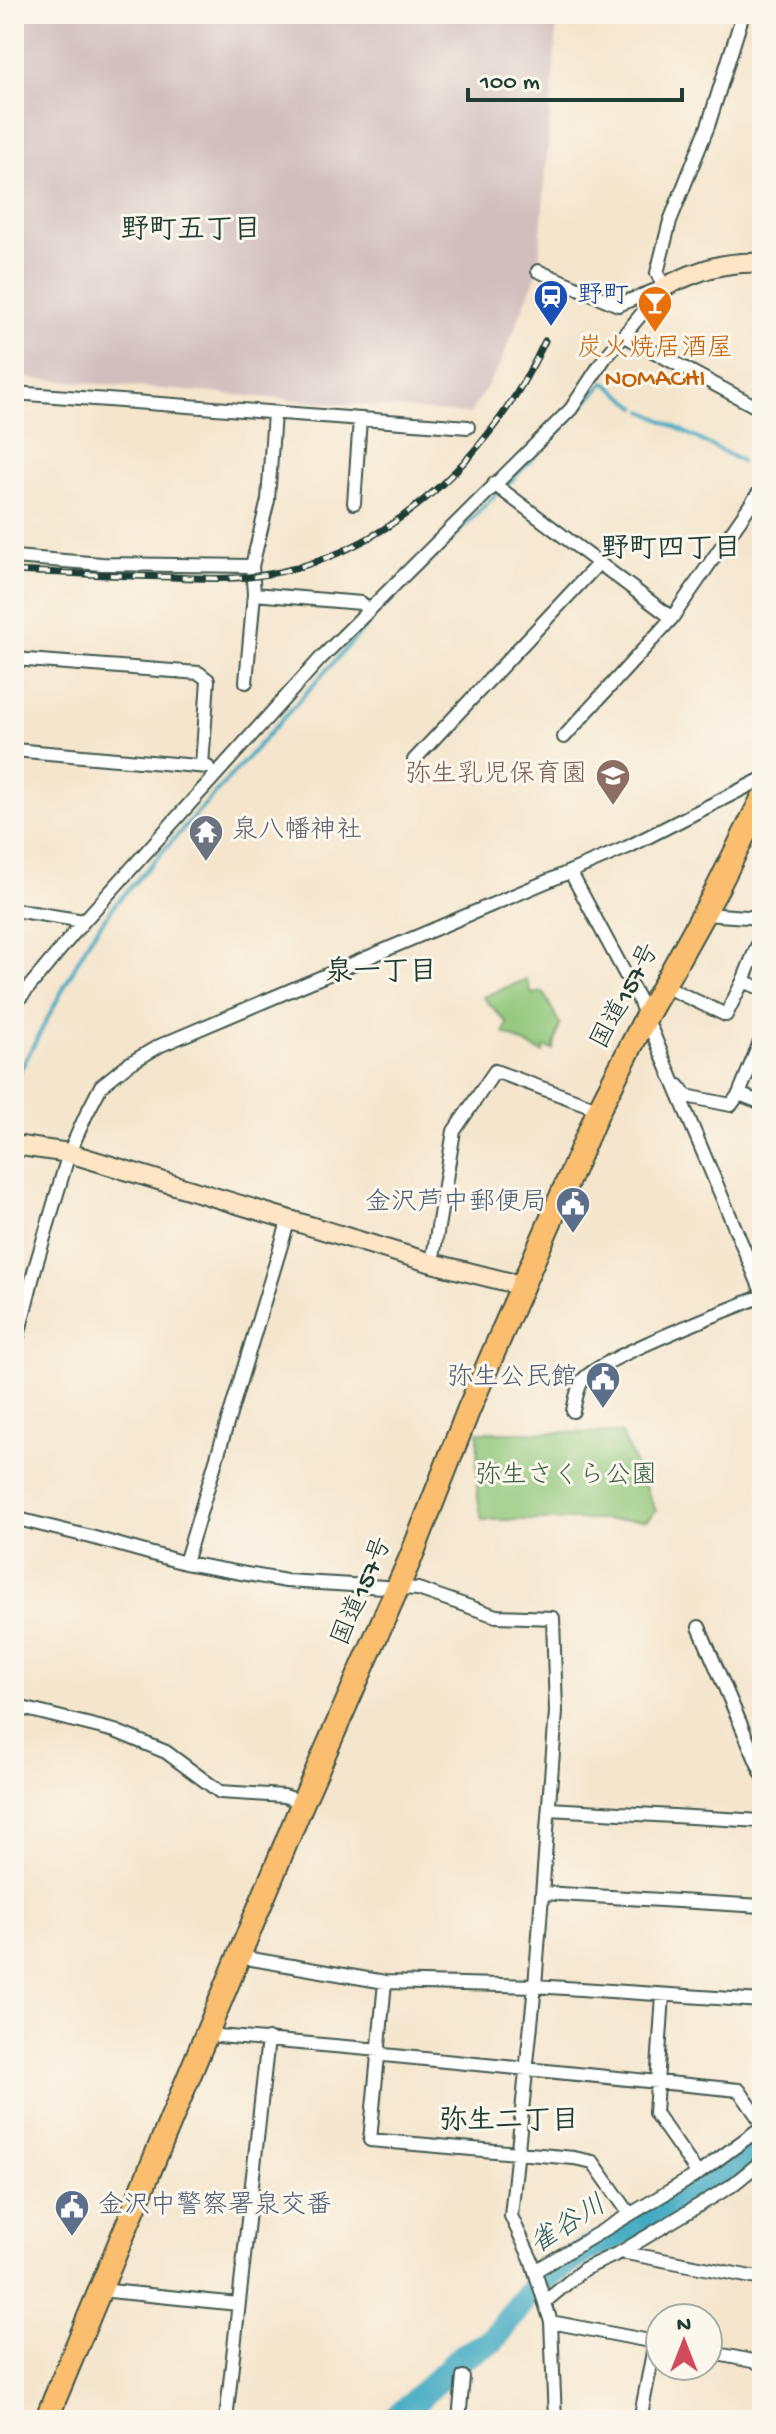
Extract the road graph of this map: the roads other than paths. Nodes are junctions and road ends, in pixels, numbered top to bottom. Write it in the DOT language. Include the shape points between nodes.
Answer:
graph roads {
  1 [pos="743,14"];
  2 [pos="762,263"];
  3 [pos="538,271"];
  4 [pos="664,287"];
  5 [pos="625,336"];
  6 [pos="14,393"];
  7 [pos="762,410"];
  8 [pos="274,413"];
  9 [pos="360,419"];
  10 [pos="468,427"];
  11 [pos="494,484"];
  12 [pos="762,488"];
  13 [pos="354,503"];
  14 [pos="14,557"];
  15 [pos="599,563"];
  16 [pos="252,566"];
  17 [pos="254,594"];
  18 [pos="369,611"];
  19 [pos="672,618"];
  20 [pos="14,659"];
  21 [pos="246,682"];
  22 [pos="564,737"];
  23 [pos="14,750"];
  24 [pos="414,760"];
  25 [pos="202,765"];
  26 [pos="218,770"];
  27 [pos="762,779"];
  28 [pos="760,808"];
  29 [pos="571,873"];
  30 [pos="14,910"];
  31 [pos="704,914"];
  32 [pos="762,918"];
  33 [pos="84,921"];
  34 [pos="762,934"];
  35 [pos="743,981"];
  36 [pos="664,986"];
  37 [pos="762,989"];
  38 [pos="14,1004"];
  39 [pos="645,1019"];
  40 [pos="762,1037"];
  41 [pos="667,1069"];
  42 [pos="739,1094"];
  43 [pos="762,1103"];
  44 [pos="599,1109"];
  45 [pos="14,1145"];
  46 [pos="69,1153"];
  47 [pos="289,1219"];
  48 [pos="432,1263"];
  49 [pos="524,1286"];
  50 [pos="762,1294"];
  51 [pos="14,1352"];
  52 [pos="573,1411"];
  53 [pos="14,1518"];
  54 [pos="185,1563"];
  55 [pos="395,1589"];
  56 [pos="699,1627"];
  57 [pos="14,1706"];
  58 [pos="762,1774"];
  59 [pos="303,1802"];
  60 [pos="549,1809"];
  61 [pos="762,1821"];
  62 [pos="543,1893"];
  63 [pos="762,1906"];
  64 [pos="240,1957"];
  65 [pos="385,1982"];
  66 [pos="535,1986"];
  67 [pos="663,1995"];
  68 [pos="762,2001"];
  69 [pos="207,2035"];
  70 [pos="268,2039"];
  71 [pos="380,2050"];
  72 [pos="526,2069"];
  73 [pos="657,2082"];
  74 [pos="762,2125"];
  75 [pos="518,2153"];
  76 [pos="762,2161"];
  77 [pos="698,2174"];
  78 [pos="629,2213"];
  79 [pos="621,2252"];
  80 [pos="538,2278"];
  81 [pos="762,2279"];
  82 [pos="100,2290"];
  83 [pos="546,2301"];
  84 [pos="238,2304"];
  85 [pos="551,2322"];
  86 [pos="644,2340"];
  87 [pos="724,2355"];
  88 [pos="762,2363"];
  89 [pos="463,2377"];
  90 [pos="648,2382"];
  91 [pos="46,2420"];
  92 [pos="226,2420"];
  93 [pos="459,2420"];
  94 [pos="555,2420"];
  95 [pos="640,2420"];
  1 -- 4 [label="street" via="708,126 670,221 657,273"];
  2 -- 4 [label="street" via="700,270"];
  3 -- 4 [label="street" via="618,305"];
  4 -- 5 [label="street"];
  5 -- 7 [label="street"];
  5 -- 11 [label="street" via="571,409"];
  6 -- 8 [label="street"];
  8 -- 9 [label="street"];
  8 -- 16 [label="street" via="268,500"];
  9 -- 10 [label="street"];
  9 -- 13 [label="street"];
  11 -- 15 [label="street"];
  11 -- 18 [label="street"];
  12 -- 19 [label="street"];
  14 -- 16 [label="street"];
  15 -- 19 [label="street"];
  15 -- 24 [label="street"];
  16 -- 17 [label="street"];
  17 -- 18 [label="street" via="361,603"];
  17 -- 21 [label="street"];
  18 -- 26 [label="street"];
  19 -- 22 [label="street"];
  20 -- 25 [label="street" via="199,673 208,680"];
  23 -- 25 [label="street"];
  25 -- 26 [label="street"];
  26 -- 33 [label="street"];
  27 -- 29 [label="street"];
  28 -- 31 [label="highway, 国道157号"];
  29 -- 39 [label="street"];
  29 -- 46 [label="street" via="159,1046 101,1086"];
  30 -- 33 [label="street"];
  31 -- 32 [label="street"];
  31 -- 36 [label="highway, 国道157号"];
  33 -- 38 [label="street"];
  34 -- 35 [label="street"];
  35 -- 36 [label="street" via="726,1015"];
  35 -- 37 [label="street"];
  36 -- 39 [label="highway, 国道157号"];
  39 -- 41 [label="street"];
  39 -- 44 [label="highway, 国道157号"];
  40 -- 42 [label="street"];
  41 -- 42 [label="street" via="686,1096 731,1105"];
  41 -- 50 [label="street"];
  42 -- 43 [label="street"];
  44 -- 48 [label="street" via="495,1071 454,1131"];
  44 -- 49 [label="highway, 国道157号"];
  45 -- 46 [label="street"];
  46 -- 47 [label="street"];
  46 -- 51 [label="street"];
  47 -- 48 [label="street"];
  47 -- 54 [label="street"];
  48 -- 49 [label="street"];
  49 -- 55 [label="highway, 国道157号"];
  50 -- 52 [label="street" via="598,1367 583,1380"];
  53 -- 54 [label="street"];
  54 -- 55 [label="street" via="286,1581"];
  55 -- 59 [label="highway, 国道157号"];
  55 -- 60 [label="street" via="418,1589 496,1616 553,1618 556,1712"];
  56 -- 58 [label="street"];
  57 -- 59 [label="street" via="115,1731 166,1752 220,1792"];
  59 -- 64 [label="highway, 国道157号"];
  60 -- 61 [label="street"];
  60 -- 62 [label="street"];
  62 -- 63 [label="street"];
  62 -- 66 [label="street"];
  64 -- 65 [label="street"];
  64 -- 69 [label="highway, 国道157号"];
  65 -- 66 [label="street"];
  65 -- 71 [label="street"];
  66 -- 67 [label="street"];
  66 -- 72 [label="street"];
  67 -- 68 [label="street"];
  67 -- 73 [label="street"];
  69 -- 70 [label="street"];
  69 -- 82 [label="highway, 国道157号"];
  70 -- 71 [label="street"];
  70 -- 84 [label="street"];
  71 -- 72 [label="street" via="384,2055"];
  71 -- 75 [label="street" via="370,2140"];
  72 -- 73 [label="street"];
  72 -- 75 [label="street"];
  73 -- 74 [label="street" via="739,2090"];
  73 -- 77 [label="street" via="655,2113"];
  74 -- 77 [label="street"];
  75 -- 78 [label="street" via="593,2162"];
  75 -- 80 [label="street" via="511,2216"];
  76 -- 79 [label="street" via="731,2186"];
  77 -- 78 [label="street"];
  78 -- 80 [label="street"];
  79 -- 81 [label="street"];
  79 -- 83 [label="street" via="584,2269"];
  80 -- 83 [label="street"];
  82 -- 84 [label="street"];
  82 -- 91 [label="highway, 国道157号"];
  83 -- 85 [label="street"];
  84 -- 92 [label="street"];
  85 -- 86 [label="street"];
  85 -- 94 [label="street"];
  87 -- 88 [label="street"];
  89 -- 93 [label="street"];
  90 -- 95 [label="street"];
}
